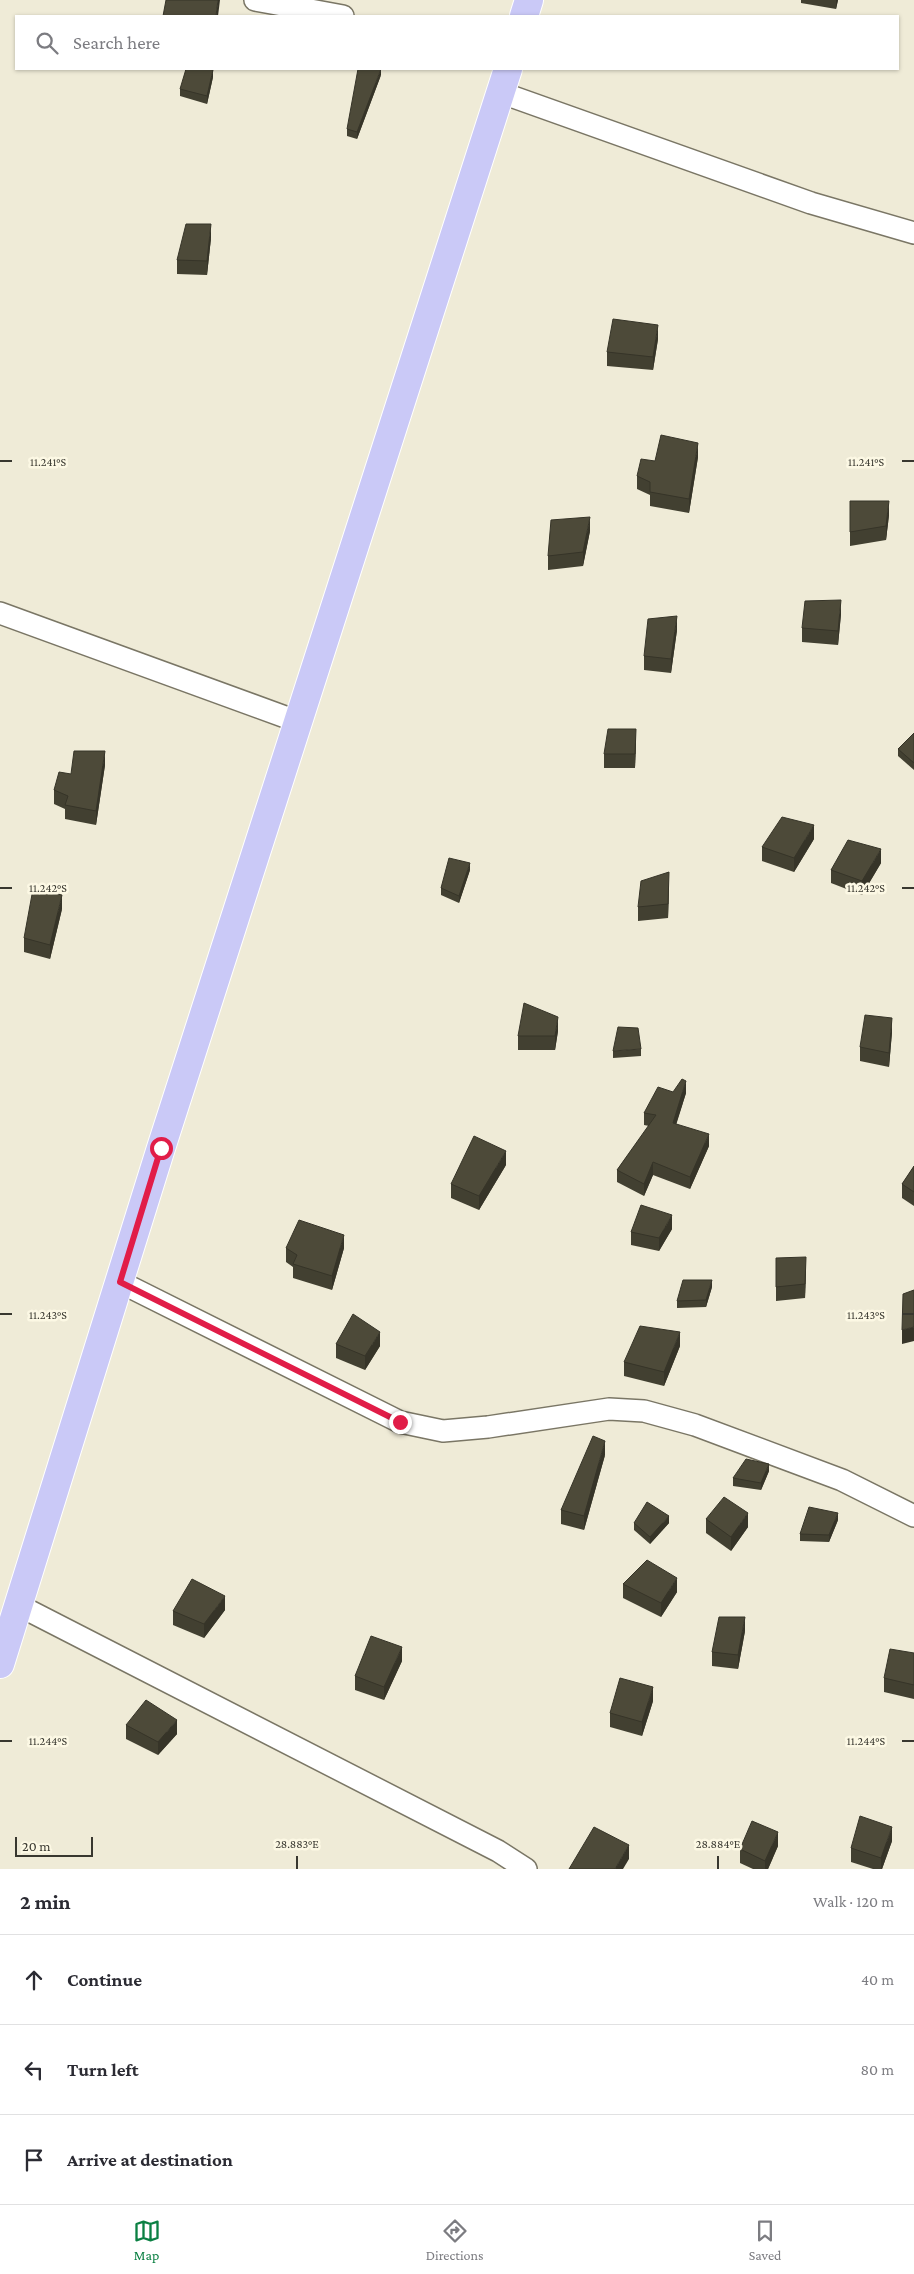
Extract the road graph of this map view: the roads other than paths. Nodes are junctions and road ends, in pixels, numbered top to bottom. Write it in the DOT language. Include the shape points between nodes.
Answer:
graph roads {
  1 [pos="255,0"];
  2 [pos="530,0"];
  3 [pos="338,15"];
  4 [pos="524,15"];
  5 [pos="505,81"];
  6 [pos="914,233"];
  7 [pos="0,613"];
  8 [pos="298,722"];
  9 [pos="120,1282"];
  10 [pos="914,1516"];
  11 [pos="18,1605"];
  12 [pos="0,1664"];
  13 [pos="497,1860"];
  14 [pos="526,1869"];
  1 -- 3 [label="street"];
  2 -- 4 [label="main road"];
  5 -- 6 [label="street" via="811,203"];
  5 -- 8 [label="main road"];
  7 -- 8 [label="street"];
  8 -- 9 [label="main road"];
  9 -- 10 [label="street" via="400,1422 443,1431 609,1409 644,1411 695,1425 842,1480"];
  9 -- 11 [label="main road"];
  11 -- 12 [label="main road"];
  11 -- 13 [label="street"];
  13 -- 14 [label="street"];
}
